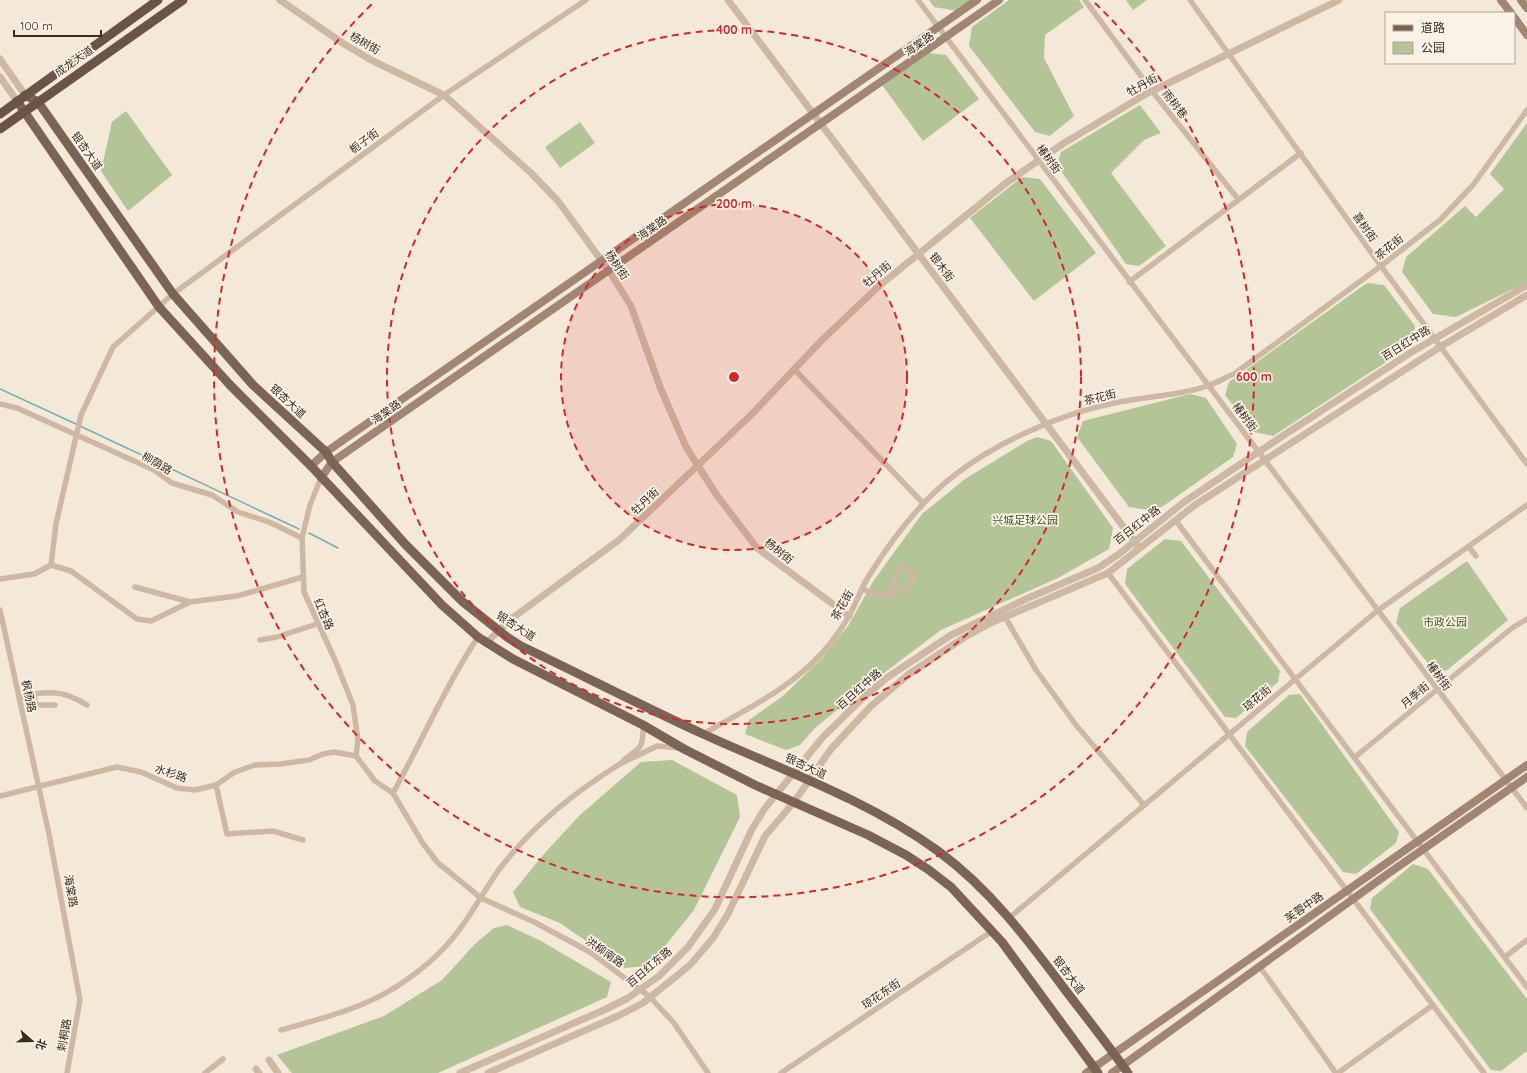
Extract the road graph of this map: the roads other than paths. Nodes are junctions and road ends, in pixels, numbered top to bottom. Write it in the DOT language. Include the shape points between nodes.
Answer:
graph roads {
  1 [pos="158,0"];
  2 [pos="182,0"];
  3 [pos="280,0"];
  4 [pos="586,0"];
  5 [pos="728,0"];
  6 [pos="918,0"];
  7 [pos="977,0"];
  8 [pos="999,0"];
  9 [pos="1085,0"];
  10 [pos="1190,0"];
  11 [pos="1339,0"];
  12 [pos="1501,0"];
  13 [pos="1521,0"];
  14 [pos="1527,8"];
  15 [pos="1510,12"];
  16 [pos="1515,18"];
  17 [pos="939,28"];
  18 [pos="1527,35"];
  19 [pos="947,38"];
  20 [pos="1229,53"];
  21 [pos="0,59"];
  22 [pos="0,77"];
  23 [pos="1152,92"];
  24 [pos="25,95"];
  25 [pos="444,95"];
  26 [pos="17,101"];
  27 [pos="38,102"];
  28 [pos="1527,110"];
  29 [pos="24,112"];
  30 [pos="0,114"];
  31 [pos="813,114"];
  32 [pos="821,125"];
  33 [pos="0,129"];
  34 [pos="1301,153"];
  35 [pos="1037,161"];
  36 [pos="1238,199"];
  37 [pos="918,254"];
  38 [pos="602,262"];
  39 [pos="1381,266"];
  40 [pos="609,271"];
  41 [pos="1129,282"];
  42 [pos="1527,285"];
  43 [pos="173,294"];
  44 [pos="1527,295"];
  45 [pos="159,307"];
  46 [pos="1434,339"];
  47 [pos="1440,347"];
  48 [pos="794,369"];
  49 [pos="1209,385"];
  50 [pos="0,404"];
  51 [pos="1047,425"];
  52 [pos="78,432"];
  53 [pos="326,452"];
  54 [pos="1259,452"];
  55 [pos="1265,459"];
  56 [pos="332,462"];
  57 [pos="1527,464"];
  58 [pos="698,465"];
  59 [pos="311,466"];
  60 [pos="322,478"];
  61 [pos="923,503"];
  62 [pos="1527,505"];
  63 [pos="1176,521"];
  64 [pos="302,538"];
  65 [pos="1134,542"];
  66 [pos="1469,546"];
  67 [pos="1139,548"];
  68 [pos="1476,556"];
  69 [pos="51,565"];
  70 [pos="1108,573"];
  71 [pos="303,577"];
  72 [pos="0,579"];
  73 [pos="894,584"];
  74 [pos="135,587"];
  75 [pos="862,590"];
  76 [pos="902,590"];
  77 [pos="888,596"];
  78 [pos="190,602"];
  79 [pos="0,610"];
  80 [pos="1378,612"];
  81 [pos="849,616"];
  82 [pos="1005,617"];
  83 [pos="1527,619"];
  84 [pos="317,624"];
  85 [pos="499,630"];
  86 [pos="478,637"];
  87 [pos="260,640"];
  88 [pos="486,643"];
  89 [pos="1296,679"];
  90 [pos="1437,690"];
  91 [pos="33,694"];
  92 [pos="19,698"];
  93 [pos="55,705"];
  94 [pos="87,705"];
  95 [pos="643,725"];
  96 [pos="703,734"];
  97 [pos="1230,734"];
  98 [pos="684,749"];
  99 [pos="356,756"];
  100 [pos="1355,757"];
  101 [pos="620,764"];
  102 [pos="1527,765"];
  103 [pos="793,772"];
  104 [pos="1527,777"];
  105 [pos="808,779"];
  106 [pos="1506,780"];
  107 [pos="216,785"];
  108 [pos="38,786"];
  109 [pos="1512,788"];
  110 [pos="393,793"];
  111 [pos="776,794"];
  112 [pos="0,796"];
  113 [pos="794,802"];
  114 [pos="1144,805"];
  115 [pos="1527,808"];
  116 [pos="303,840"];
  117 [pos="1418,841"];
  118 [pos="1424,849"];
  119 [pos="1348,890"];
  120 [pos="481,898"];
  121 [pos="1355,899"];
  122 [pos="1009,918"];
  123 [pos="992,931"];
  124 [pos="1527,940"];
  125 [pos="1505,957"];
  126 [pos="1260,967"];
  127 [pos="1527,987"];
  128 [pos="640,990"];
  129 [pos="650,997"];
  130 [pos="80,1000"];
  131 [pos="1434,1005"];
  132 [pos="281,1030"];
  133 [pos="1114,1054"];
  134 [pos="223,1059"];
  135 [pos="269,1060"];
  136 [pos="1125,1069"];
  137 [pos="1096,1070"];
  138 [pos="67,1073"];
  139 [pos="205,1073"];
  140 [pos="278,1073"];
  141 [pos="460,1073"];
  142 [pos="488,1073"];
  143 [pos="708,1073"];
  144 [pos="781,1073"];
  145 [pos="1086,1073"];
  146 [pos="1112,1073"];
  147 [pos="1337,1073"];
  148 [pos="1484,1073"];
  1 -- 24 [label="highway, 成龙大道"];
  2 -- 27 [label="highway, 成龙大道"];
  3 -- 25 [label="street, 杨树街" via="373,61"];
  4 -- 25 [label="street, 栀子街"];
  5 -- 31 [label="street, 银木街"];
  6 -- 17 [label="street, 椿树街"];
  7 -- 17 [label="main road, 海棠路"];
  8 -- 19 [label="main road, 海棠路"];
  9 -- 23 [label="street, 雨树巷"];
  10 -- 20 [label="street, 喜树街"];
  11 -- 20 [label="street, 牡丹街"];
  12 -- 15 [label="main road"];
  13 -- 14 [label="main road"];
  16 -- 18 [label="main road"];
  17 -- 19 [label="street, 椿树街"];
  17 -- 31 [label="main road, 海棠路"];
  19 -- 32 [label="main road, 海棠路"];
  19 -- 35 [label="street, 椿树街"];
  20 -- 23 [label="street, 牡丹街"];
  20 -- 34 [label="street, 喜树街"];
  21 -- 24 [label="street, 银杏大道"];
  22 -- 26 [label="street"];
  23 -- 35 [label="street, 牡丹街"];
  23 -- 36 [label="street, 雨树巷"];
  24 -- 26 [label="highway, 成龙大道"];
  24 -- 27 [label="main road, 银杏大道"];
  25 -- 38 [label="street, 杨树街" via="531,173 558,201"];
  25 -- 43 [label="street, 栀子街"];
  26 -- 29 [label="main road"];
  26 -- 30 [label="highway, 成龙大道"];
  27 -- 29 [label="highway, 成龙大道"];
  27 -- 43 [label="main road, 银杏大道"];
  28 -- 39 [label="street, 茶花街" via="1473,185 1440,220"];
  29 -- 33 [label="highway, 成龙大道"];
  29 -- 45 [label="main road"];
  31 -- 32 [label="street, 银木街"];
  31 -- 38 [label="main road, 海棠路"];
  32 -- 37 [label="street, 银木街"];
  32 -- 40 [label="main road, 海棠路"];
  34 -- 36 [label="street"];
  34 -- 39 [label="street, 喜树街"];
  35 -- 37 [label="street, 牡丹街"];
  35 -- 41 [label="street, 椿树街"];
  36 -- 41 [label="street"];
  37 -- 48 [label="street, 牡丹街" via="879,286"];
  37 -- 51 [label="street, 银木街"];
  38 -- 40 [label="street, 杨树街"];
  38 -- 53 [label="main road, 海棠路"];
  39 -- 46 [label="street, 喜树街"];
  39 -- 49 [label="street, 茶花街" via="1240,370"];
  40 -- 56 [label="main road, 海棠路"];
  40 -- 58 [label="street, 杨树街" via="631,306 660,387 686,447"];
  41 -- 49 [label="street, 椿树街"];
  42 -- 46 [label="street, 百日红中路"];
  43 -- 45 [label="street, 栀子街"];
  43 -- 53 [label="main road, 银杏大道" via="253,385"];
  44 -- 47 [label="street, 百日红中路"];
  45 -- 52 [label="street, 栀子街" via="113,347 81,415"];
  45 -- 59 [label="main road" via="230,385"];
  46 -- 47 [label="street, 喜树街"];
  46 -- 54 [label="street, 百日红中路"];
  47 -- 55 [label="street, 百日红中路"];
  47 -- 57 [label="street, 喜树街"];
  48 -- 58 [label="street, 牡丹街" via="752,414"];
  48 -- 61 [label="street"];
  49 -- 51 [label="street, 茶花街" via="1173,394 1114,403 1078,412"];
  49 -- 54 [label="street, 椿树街"];
  50 -- 52 [label="street, 柳荫路"];
  51 -- 61 [label="street, 茶花街" via="1010,439 956,474"];
  51 -- 65 [label="street, 银木街"];
  52 -- 64 [label="street, 柳荫路" via="154,470 172,483 212,494 238,512 269,522"];
  52 -- 69 [label="street, 栀子街" via="56,524"];
  53 -- 56 [label="main road, 银杏大道"];
  53 -- 59 [label="main road, 海棠路"];
  54 -- 55 [label="street, 椿树街"];
  54 -- 65 [label="street, 百日红中路" via="1184,502"];
  55 -- 63 [label="street, 百日红中路" via="1195,505"];
  55 -- 80 [label="street, 椿树街"];
  56 -- 60 [label="main road, 海棠路"];
  56 -- 85 [label="main road, 银杏大道" via="405,544 463,602"];
  58 -- 81 [label="street, 杨树街" via="756,548"];
  58 -- 85 [label="street, 牡丹街" via="619,540"];
  59 -- 60 [label="main road"];
  60 -- 64 [label="street, 红杏路" via="310,505"];
  60 -- 86 [label="main road" via="442,606"];
  61 -- 75 [label="street, 茶花街" via="894,537"];
  62 -- 66 [label="street, 琼花街"];
  63 -- 67 [label="street, 百日红中路"];
  63 -- 89 [label="street"];
  64 -- 71 [label="street, 红杏路"];
  65 -- 67 [label="street, 银木街"];
  65 -- 103 [label="street, 百日红中路" via="1098,568 980,620 919,655 865,696 823,737"];
  66 -- 68 [label="street"];
  66 -- 80 [label="street, 琼花街"];
  67 -- 70 [label="street, 百日红中路"];
  69 -- 72 [label="street" via="34,574"];
  69 -- 78 [label="street" via="71,571 137,619 151,621"];
  70 -- 82 [label="street, 百日红中路"];
  70 -- 97 [label="street"];
  71 -- 78 [label="street" via="237,596"];
  71 -- 84 [label="street, 红杏路" via="304,592"];
  73 -- 76 [label="street" via="896,589"];
  73 -- 76 [label="street" via="900,568 906,567 914,581"];
  73 -- 77 [label="street"];
  74 -- 78 [label="street"];
  75 -- 77 [label="street"];
  75 -- 81 [label="street, 茶花街"];
  76 -- 77 [label="street"];
  79 -- 92 [label="street, 枫杨路"];
  80 -- 89 [label="street, 琼花街"];
  80 -- 90 [label="street, 椿树街"];
  81 -- 96 [label="street, 茶花街" via="832,641 784,686"];
  82 -- 105 [label="street, 百日红中路" via="965,637 909,674 871,706 831,749"];
  82 -- 114 [label="street" via="1036,670 1076,725"];
  83 -- 90 [label="street, 月季街" via="1512,628"];
  84 -- 87 [label="street"];
  84 -- 99 [label="street, 红杏路" via="336,660 353,706 358,740"];
  85 -- 88 [label="street, 牡丹街"];
  85 -- 96 [label="main road, 银杏大道" via="521,646"];
  86 -- 88 [label="main road"];
  86 -- 110 [label="street" via="449,684"];
  88 -- 95 [label="main road" via="512,659"];
  89 -- 97 [label="street, 琼花街"];
  89 -- 100 [label="street"];
  90 -- 100 [label="street, 月季街"];
  90 -- 106 [label="street, 椿树街"];
  91 -- 92 [label="street"];
  91 -- 93 [label="street" via="36,705"];
  91 -- 94 [label="street" via="53,691"];
  92 -- 108 [label="street, 枫杨路"];
  95 -- 98 [label="main road"];
  95 -- 101 [label="street" via="639,748"];
  96 -- 103 [label="main road, 银杏大道"];
  97 -- 114 [label="street, 琼花街"];
  97 -- 119 [label="street"];
  98 -- 101 [label="street" via="657,746"];
  98 -- 111 [label="main road"];
  99 -- 107 [label="street, 水杉路" via="334,752 310,760 255,765 235,772"];
  99 -- 110 [label="street" via="375,781"];
  100 -- 117 [label="street"];
  101 -- 120 [label="street" via="588,784 536,828 499,871"];
  102 -- 106 [label="main road, 芙蓉中路"];
  103 -- 105 [label="main road, 银杏大道"];
  103 -- 111 [label="street, 百日红中路"];
  104 -- 109 [label="main road"];
  105 -- 113 [label="street, 百日红中路"];
  105 -- 122 [label="main road, 银杏大道" via="883,817 938,852 986,892"];
  106 -- 109 [label="street, 椿树街"];
  106 -- 117 [label="main road, 芙蓉中路"];
  107 -- 108 [label="street, 水杉路" via="194,790 177,788 141,772 117,767"];
  107 -- 116 [label="street" via="227,834 273,831"];
  108 -- 112 [label="street, 水杉路"];
  108 -- 130 [label="street, 海棠路"];
  109 -- 115 [label="street, 椿树街"];
  109 -- 118 [label="main road"];
  110 -- 120 [label="street, 洪柳南路" via="437,862"];
  111 -- 113 [label="main road"];
  111 -- 128 [label="street, 百日红东路" via="752,829 726,889 705,925 688,947 659,976"];
  113 -- 123 [label="main road" via="906,855 951,887"];
  113 -- 129 [label="street, 百日红东路" via="765,836 728,914 713,938 690,965"];
  114 -- 122 [label="street, 琼花街"];
  117 -- 118 [label="street"];
  117 -- 119 [label="main road, 芙蓉中路"];
  118 -- 121 [label="main road"];
  118 -- 125 [label="street"];
  119 -- 121 [label="street"];
  119 -- 133 [label="main road, 芙蓉中路"];
  120 -- 128 [label="street, 洪柳南路" via="534,922 590,952"];
  120 -- 132 [label="street" via="444,949 401,984 363,1005"];
  121 -- 126 [label="main road"];
  121 -- 131 [label="street"];
  122 -- 133 [label="main road, 银杏大道"];
  123 -- 137 [label="main road"];
  123 -- 144 [label="street, 琼花东街"];
  124 -- 125 [label="street"];
  125 -- 127 [label="street"];
  126 -- 136 [label="main road"];
  126 -- 147 [label="street"];
  128 -- 129 [label="street, 洪柳南路"];
  128 -- 141 [label="street, 百日红东路" via="604,1010"];
  129 -- 142 [label="street, 百日红东路" via="620,1015"];
  129 -- 143 [label="street, 洪柳南路" via="674,1023"];
  130 -- 138 [label="street, 刺桐路"];
  131 -- 147 [label="street"];
  131 -- 148 [label="street"];
  133 -- 136 [label="main road, 银杏大道"];
  133 -- 137 [label="main road, 芙蓉中路"];
  134 -- 139 [label="street"];
  135 -- 140 [label="street"];
  136 -- 146 [label="main road"];
  137 -- 145 [label="main road, 芙蓉中路"];
}
